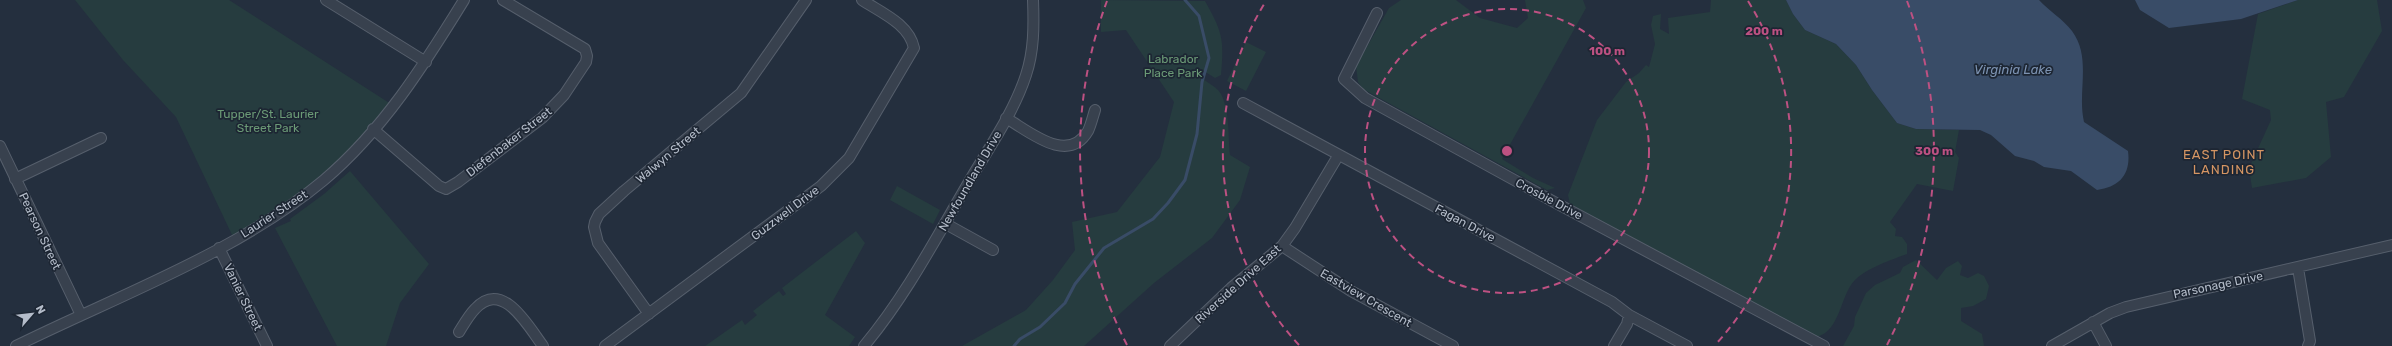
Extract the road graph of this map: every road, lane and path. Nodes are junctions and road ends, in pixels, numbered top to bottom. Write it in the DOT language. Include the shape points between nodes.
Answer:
graph roads {
  1 [pos="326,0"];
  2 [pos="464,0"];
  3 [pos="502,0"];
  4 [pos="806,0"];
  5 [pos="862,0"];
  6 [pos="1033,0"];
  7 [pos="1377,13"];
  8 [pos="426,62"];
  9 [pos="1243,103"];
  10 [pos="1095,110"];
  11 [pos="1006,118"];
  12 [pos="373,129"];
  13 [pos="101,138"];
  14 [pos="0,146"];
  15 [pos="1338,156"];
  16 [pos="15,179"];
  17 [pos="946,224"];
  18 [pos="2392,245"];
  19 [pos="1282,246"];
  20 [pos="219,248"];
  21 [pos="993,250"];
  22 [pos="2298,268"];
  23 [pos="650,314"];
  24 [pos="81,315"];
  25 [pos="1629,315"];
  26 [pos="2094,322"];
  27 [pos="459,332"];
  28 [pos="16,346"];
  29 [pos="267,346"];
  30 [pos="543,346"];
  31 [pos="605,346"];
  32 [pos="864,346"];
  33 [pos="1170,346"];
  34 [pos="1453,346"];
  35 [pos="1614,346"];
  36 [pos="1687,346"];
  37 [pos="1824,346"];
  38 [pos="2052,346"];
  39 [pos="2106,346"];
  40 [pos="2308,346"];
  1 -- 8 [label="street"];
  2 -- 8 [label="street, Laurier Street"];
  3 -- 12 [label="street, Diefenbaker Street" via="585,49 586,62 553,107 446,189 439,186"];
  4 -- 23 [label="street, Walwyn Street" via="741,93 624,190 599,214 595,222 598,243"];
  5 -- 23 [label="street, Guzzwell Drive" via="898,23 912,36 914,48 856,147 842,167 821,186"];
  6 -- 11 [label="street, Newfoundland Drive" via="1034,30 1027,74"];
  7 -- 37 [label="street, Crosbie Drive" via="1344,79 1356,91 1556,203"];
  8 -- 12 [label="street, Laurier Street" via="405,92"];
  9 -- 15 [label="street, Fagan Drive"];
  10 -- 11 [label="street" via="1088,130 1075,145 1061,148"];
  11 -- 17 [label="street, Newfoundland Drive"];
  12 -- 20 [label="street, Laurier Street" via="342,163 311,190"];
  13 -- 16 [label="street"];
  14 -- 16 [label="street, Pearson Street"];
  15 -- 19 [label="street, Riverside Drive East"];
  15 -- 25 [label="street, Fagan Drive" via="1605,299"];
  16 -- 24 [label="street, Pearson Street"];
  17 -- 21 [label="street"];
  17 -- 32 [label="street, Newfoundland Drive" via="903,292"];
  18 -- 22 [label="street, Parsonage Drive"];
  19 -- 33 [label="street, Riverside Drive East" via="1236,284"];
  19 -- 34 [label="street, Eastview Crescent" via="1351,291"];
  20 -- 24 [label="street, Laurier Street"];
  20 -- 29 [label="street, Vanier Street"];
  22 -- 26 [label="street, Parsonage Drive" via="2126,307"];
  22 -- 40 [label="street" via="2310,341"];
  23 -- 31 [label="street, Guzzwell Drive"];
  24 -- 28 [label="street, Laurier Street"];
  25 -- 35 [label="street" via="1627,324"];
  25 -- 36 [label="street, Fagan Drive"];
  26 -- 38 [label="street, Parsonage Drive"];
  26 -- 39 [label="street"];
  27 -- 30 [label="street" via="475,309 486,300 499,299 512,305"];
}
